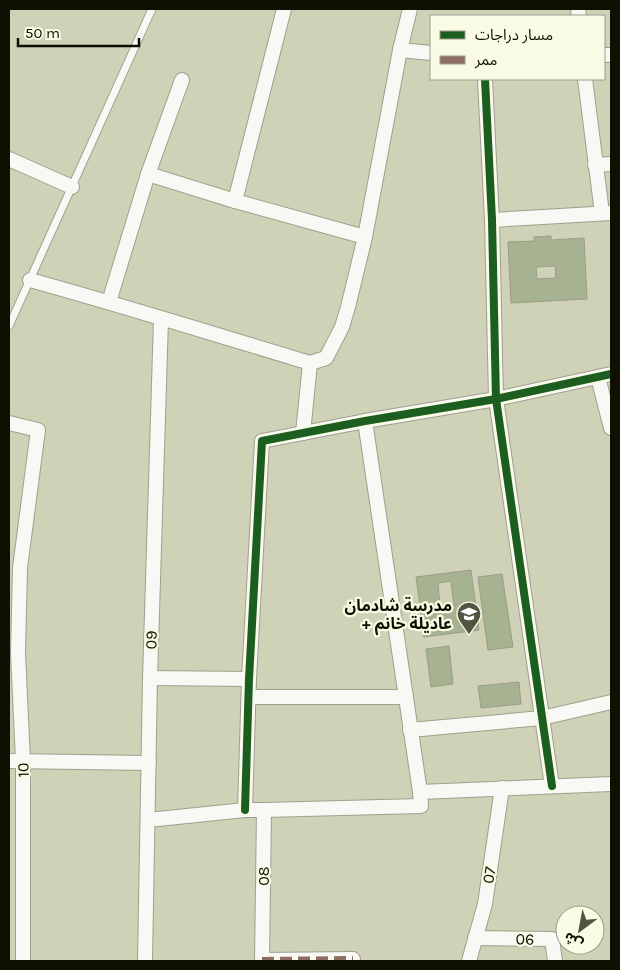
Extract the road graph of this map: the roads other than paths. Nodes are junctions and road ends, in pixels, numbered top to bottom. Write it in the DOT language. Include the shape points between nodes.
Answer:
graph roads {
  1 [pos="152,9"];
  2 [pos="284,9"];
  3 [pos="410,9"];
  4 [pos="400,50"];
  5 [pos="430,53"];
  6 [pos="182,80"];
  7 [pos="486,80"];
  8 [pos="585,80"];
  9 [pos="9,159"];
  10 [pos="611,164"];
  11 [pos="595,165"];
  12 [pos="148,174"];
  13 [pos="72,187"];
  14 [pos="236,201"];
  15 [pos="607,213"];
  16 [pos="492,220"];
  17 [pos="364,237"];
  18 [pos="30,280"];
  19 [pos="109,302"];
  20 [pos="161,319"];
  21 [pos="9,326"];
  22 [pos="310,363"];
  23 [pos="605,376"];
  24 [pos="496,399"];
  25 [pos="365,421"];
  26 [pos="9,423"];
  27 [pos="611,428"];
  28 [pos="303,433"];
  29 [pos="150,678"];
  30 [pos="249,679"];
  31 [pos="249,697"];
  32 [pos="406,698"];
  33 [pos="611,702"];
  34 [pos="542,718"];
  35 [pos="410,730"];
  36 [pos="16,761"];
  37 [pos="148,763"];
  38 [pos="611,784"];
  39 [pos="552,786"];
  40 [pos="502,788"];
  41 [pos="420,792"];
  42 [pos="245,810"];
  43 [pos="264,810"];
  44 [pos="148,820"];
  45 [pos="476,938"];
  46 [pos="353,959"];
  47 [pos="23,961"];
  48 [pos="145,961"];
  49 [pos="262,961"];
  50 [pos="469,961"];
  51 [pos="555,961"];
  1 -- 13 [label="lane"];
  2 -- 14 [label="street"];
  3 -- 4 [label="street"];
  4 -- 5 [label="street"];
  4 -- 17 [label="street"];
  6 -- 12 [label="street"];
  7 -- 16 [label="street"];
  8 -- 11 [label="street"];
  9 -- 13 [label="street"];
  10 -- 11 [label="street"];
  11 -- 15 [label="street"];
  12 -- 14 [label="street"];
  12 -- 19 [label="street"];
  13 -- 18 [label="lane"];
  14 -- 17 [label="street"];
  15 -- 16 [label="street"];
  16 -- 24 [label="street"];
  17 -- 22 [label="street" via="342,327 326,358"];
  18 -- 19 [label="street"];
  18 -- 21 [label="lane"];
  19 -- 20 [label="street"];
  20 -- 22 [label="street"];
  20 -- 29 [label="street, 09"];
  22 -- 28 [label="street"];
  23 -- 24 [label="street"];
  23 -- 27 [label="street"];
  24 -- 25 [label="street"];
  24 -- 34 [label="street"];
  25 -- 28 [label="street"];
  25 -- 32 [label="street"];
  26 -- 36 [label="street, 10" via="38,430 20,568"];
  28 -- 30 [label="street" via="262,441"];
  29 -- 30 [label="street"];
  29 -- 37 [label="street, 09"];
  30 -- 31 [label="street"];
  31 -- 32 [label="street"];
  31 -- 42 [label="street"];
  32 -- 35 [label="street"];
  33 -- 34 [label="street"];
  34 -- 35 [label="street"];
  34 -- 39 [label="street"];
  35 -- 41 [label="street"];
  36 -- 37 [label="street"];
  36 -- 47 [label="street, 10"];
  37 -- 44 [label="street, 09"];
  38 -- 39 [label="street"];
  39 -- 40 [label="street"];
  40 -- 41 [label="street"];
  40 -- 45 [label="street, 07"];
  41 -- 43 [label="street" via="421,806"];
  42 -- 43 [label="street"];
  42 -- 44 [label="street"];
  43 -- 49 [label="street, 08"];
  44 -- 48 [label="street, 09"];
  45 -- 50 [label="street, 07"];
  45 -- 51 [label="street, 06" via="552,939"];
  46 -- 49 [label="street"];
}
